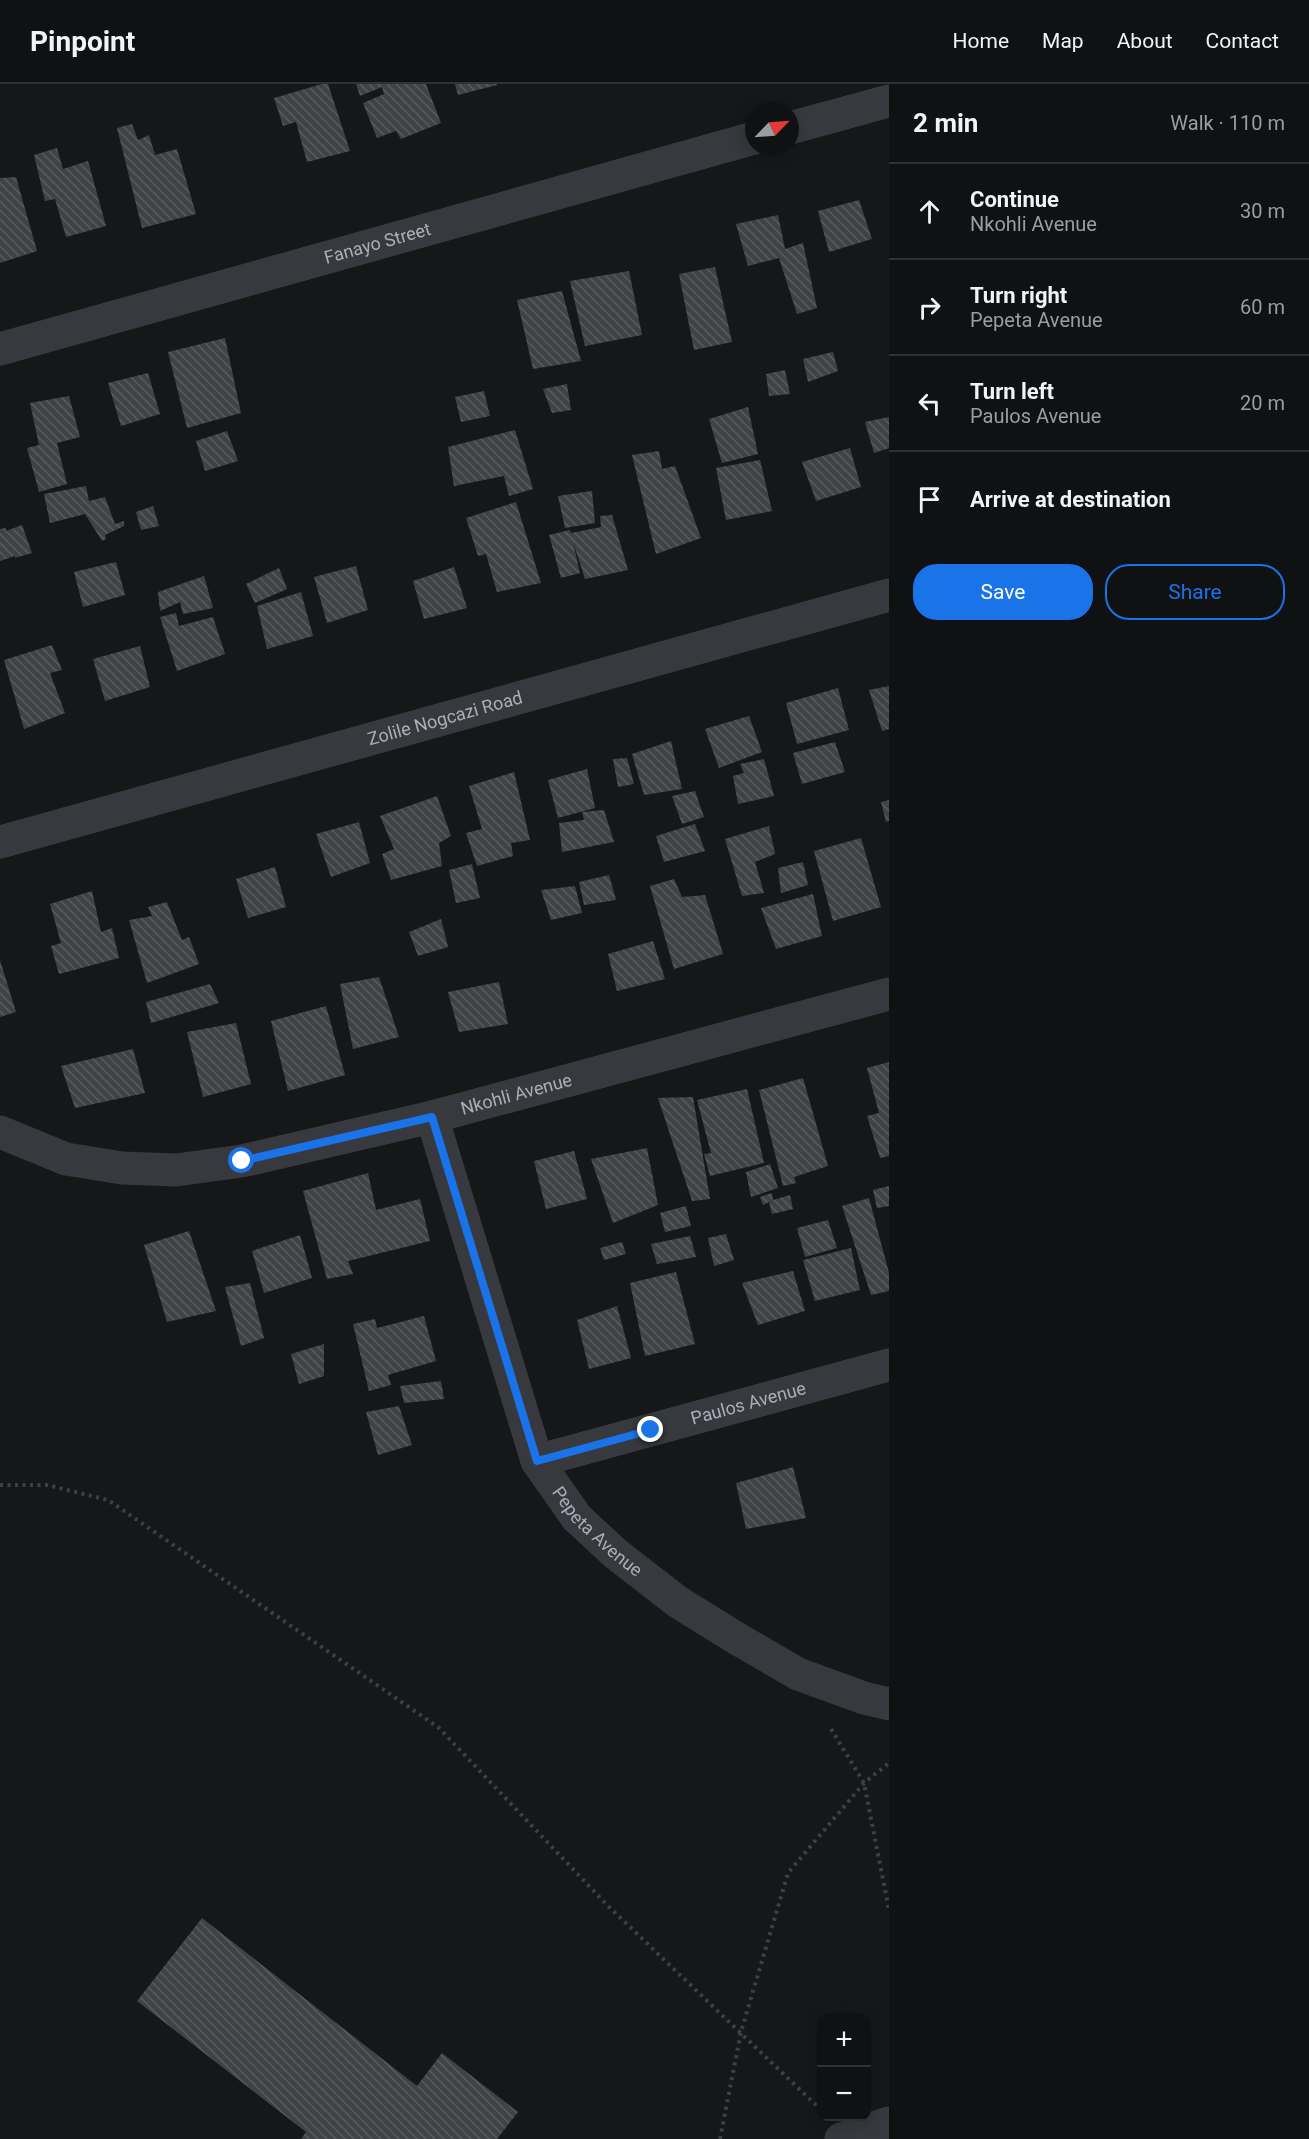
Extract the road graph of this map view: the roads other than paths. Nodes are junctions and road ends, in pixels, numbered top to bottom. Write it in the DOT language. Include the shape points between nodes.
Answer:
graph roads {
  1 [pos="889,101"];
  2 [pos="799,126"];
  3 [pos="745,141"];
  4 [pos="0,349"];
  5 [pos="889,595"];
  6 [pos="0,842"];
  7 [pos="889,994"];
  8 [pos="432,1117"];
  9 [pos="0,1132"];
  10 [pos="889,1365"];
  11 [pos="537,1461"];
  12 [pos="889,1704"];
  13 [pos="889,2123"];
  14 [pos="841,2139"];
  1 -- 2 [label="street"];
  3 -- 4 [label="street, Fanayo Street"];
  5 -- 6 [label="street, Zolile Nogcazi Road"];
  7 -- 8 [label="street, Nkohli Avenue"];
  8 -- 9 [label="street, Nkohli Avenue" via="242,1161 176,1170 122,1168 66,1159"];
  8 -- 11 [label="street, Pepeta Avenue"];
  10 -- 11 [label="street, Paulos Avenue"];
  11 -- 12 [label="street, Pepeta Avenue" via="576,1518 678,1602 798,1674"];
  13 -- 14 [label="street"];
}
